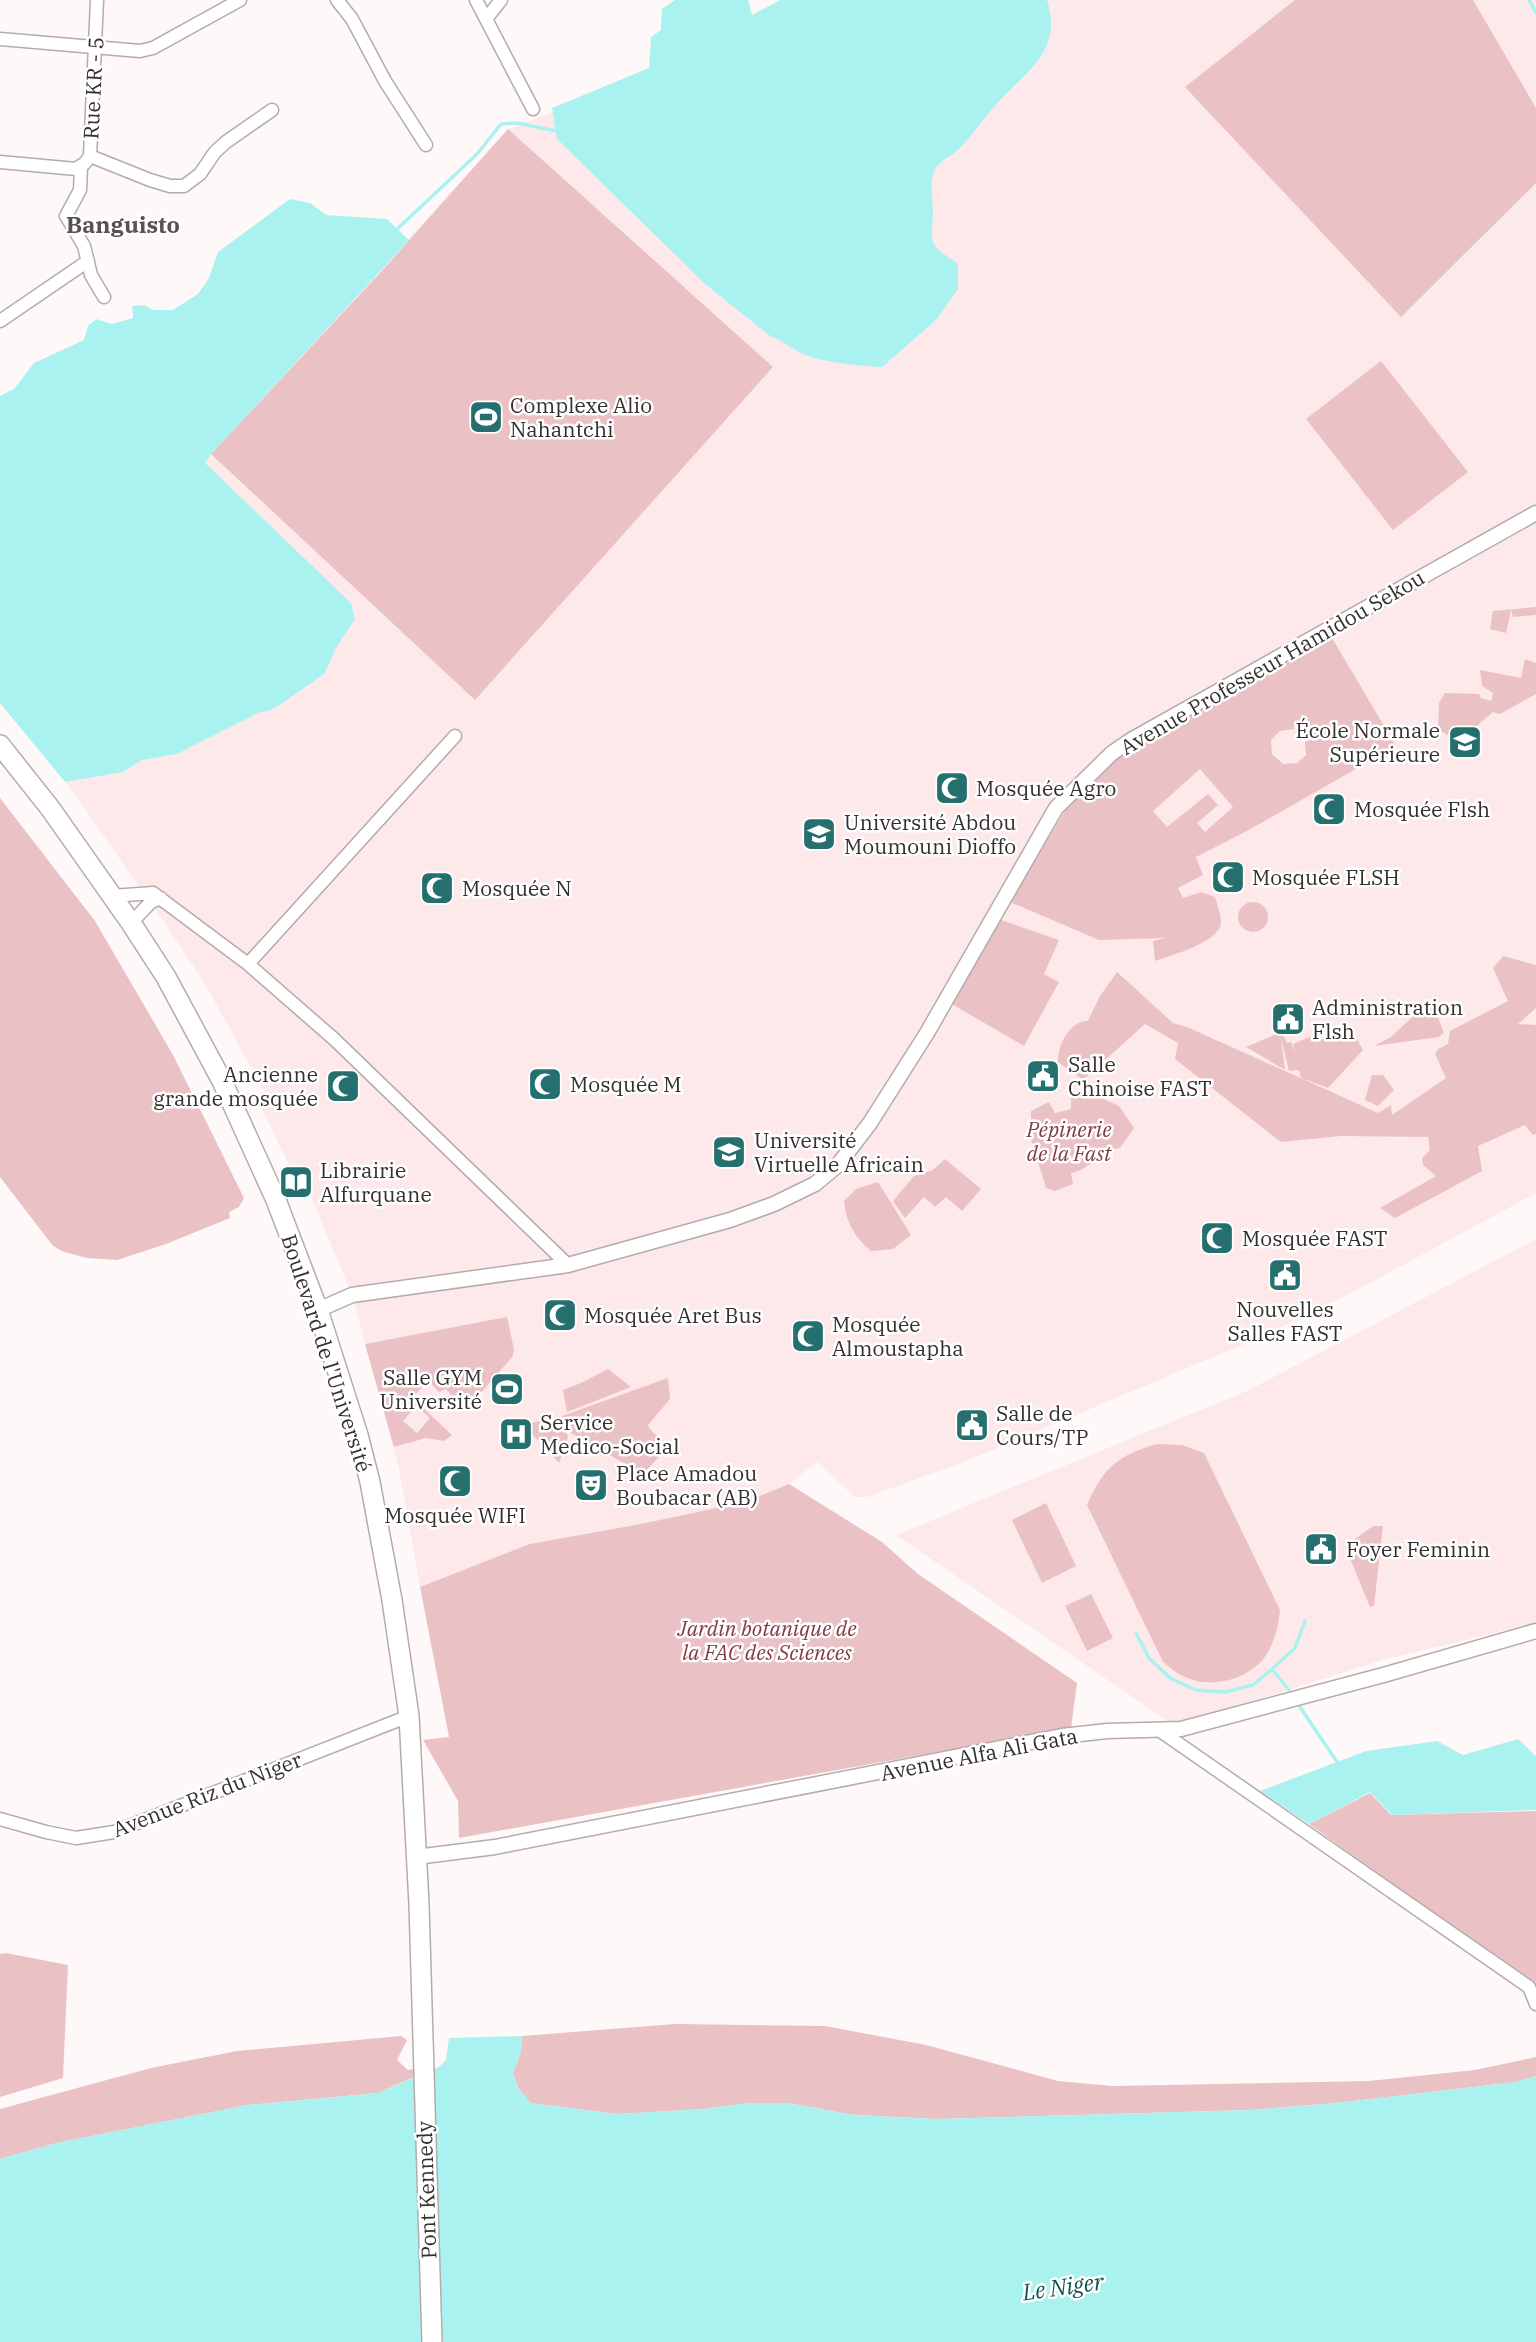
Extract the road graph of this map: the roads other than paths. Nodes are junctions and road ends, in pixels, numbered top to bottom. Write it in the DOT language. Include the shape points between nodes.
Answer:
graph roads {
  1 [pos="97,0"];
  2 [pos="240,0"];
  3 [pos="337,0"];
  4 [pos="476,0"];
  5 [pos="501,0"];
  6 [pos="486,19"];
  7 [pos="0,39"];
  8 [pos="95,47"];
  9 [pos="533,109"];
  10 [pos="272,110"];
  11 [pos="426,145"];
  12 [pos="90,156"];
  13 [pos="0,162"];
  14 [pos="78,168"];
  15 [pos="88,261"];
  16 [pos="104,297"];
  17 [pos="0,321"];
  18 [pos="1536,513"];
  19 [pos="455,736"];
  20 [pos="0,745"];
  21 [pos="112,896"];
  22 [pos="161,898"];
  23 [pos="131,923"];
  24 [pos="248,964"];
  25 [pos="568,1265"];
  26 [pos="318,1310"];
  27 [pos="1536,1631"];
  28 [pos="409,1716"];
  29 [pos="1159,1730"];
  30 [pos="0,1819"];
  31 [pos="415,1857"];
  32 [pos="1536,2004"];
  33 [pos="421,2038"];
  34 [pos="432,2342"];
  1 -- 8 [label="street, Rue KR - 5"];
  2 -- 8 [label="street" via="153,48"];
  3 -- 11 [label="street"];
  4 -- 6 [label="street"];
  5 -- 6 [label="street"];
  6 -- 9 [label="street"];
  7 -- 8 [label="street"];
  8 -- 12 [label="street, Rue KR - 5"];
  10 -- 12 [label="street" via="215,152 200,174 184,186 150,180"];
  12 -- 14 [label="street, Rue KR - 5"];
  13 -- 14 [label="street"];
  14 -- 15 [label="street" via="80,190 66,216"];
  15 -- 16 [label="street"];
  15 -- 17 [label="street"];
  18 -- 25 [label="street, Avenue Professeur Hamidou Sekou" via="1112,753 1056,808 870,1123 838,1165 815,1184 730,1220"];
  19 -- 24 [label="street"];
  20 -- 21 [label="main road, Boulevard de l'Université"];
  21 -- 22 [label="street" via="153,893"];
  21 -- 23 [label="main road, Boulevard de l'Université"];
  22 -- 23 [label="street"];
  22 -- 24 [label="street"];
  23 -- 26 [label="main road, Boulevard de l'Université" via="222,1081 276,1200"];
  24 -- 25 [label="street" via="334,1038"];
  25 -- 26 [label="street, Avenue Professeur Hamidou Sekou" via="352,1295"];
  26 -- 28 [label="main road, Boulevard de l'Université" via="370,1482"];
  27 -- 29 [label="street, Avenue Alfa Ali Gata" via="1194,1726"];
  28 -- 30 [label="street, Avenue Riz du Niger" via="114,1832 76,1838"];
  28 -- 31 [label="main road, Boulevard de l'Université"];
  29 -- 31 [label="street, Avenue Alfa Ali Gata" via="1062,1736 495,1847"];
  29 -- 32 [label="street" via="1529,1987"];
  31 -- 33 [label="main road, Boulevard de l'Université"];
  33 -- 34 [label="main road, Pont Kennedy"];
}
